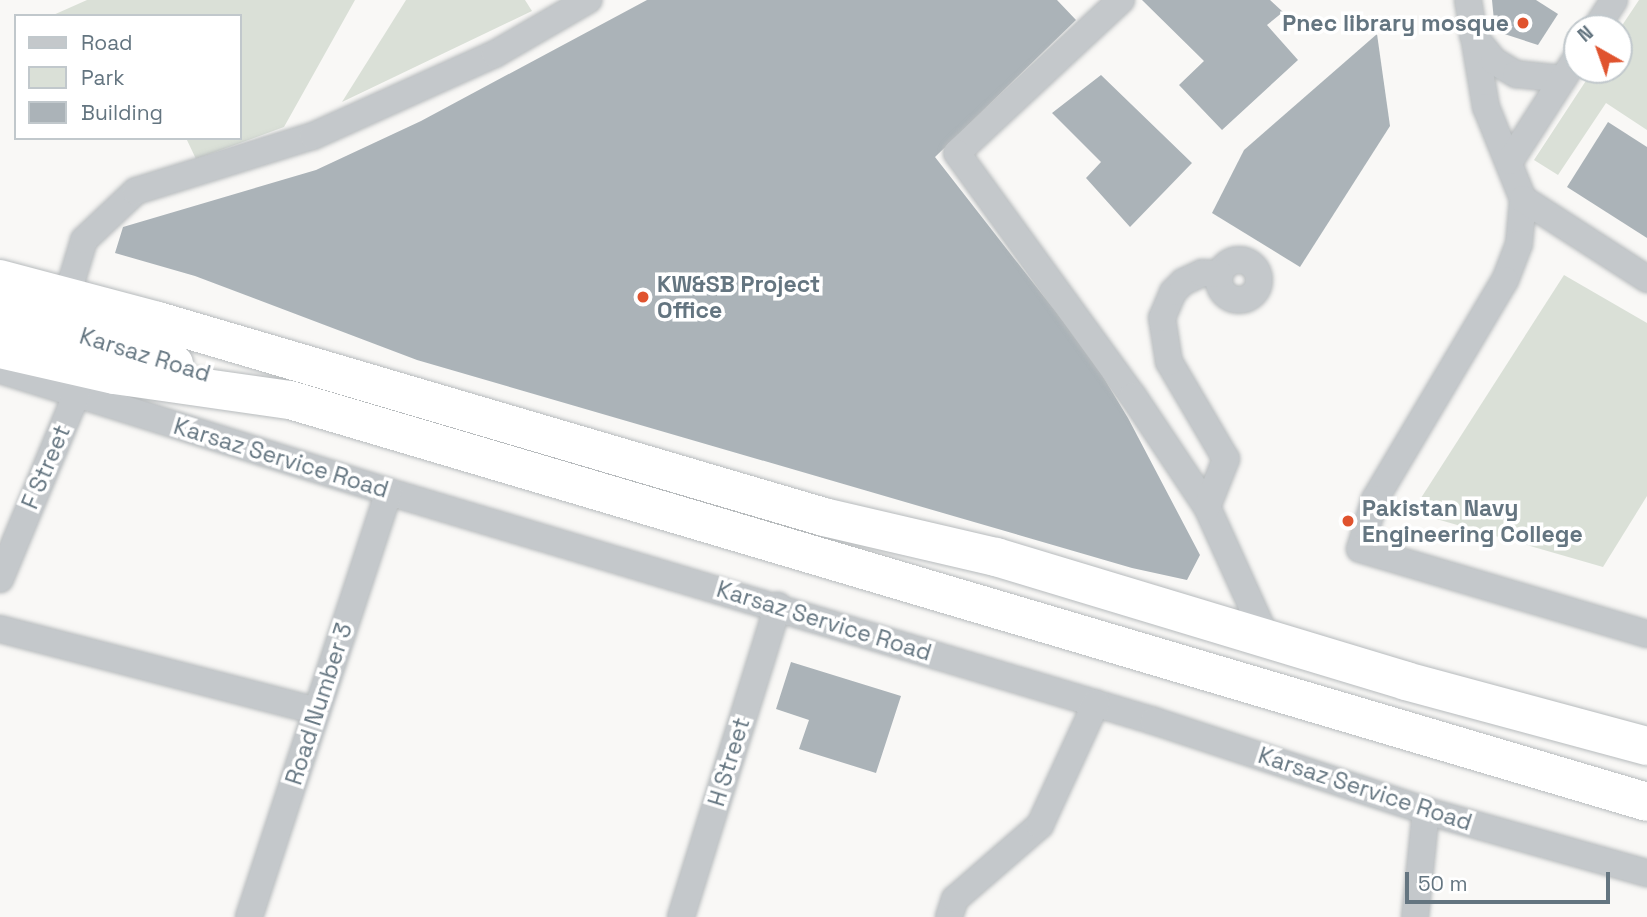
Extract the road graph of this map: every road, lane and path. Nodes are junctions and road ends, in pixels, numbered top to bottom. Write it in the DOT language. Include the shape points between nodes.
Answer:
graph roads {
  1 [pos="588,0"];
  2 [pos="1121,0"];
  3 [pos="1468,0"];
  4 [pos="1471,32"];
  5 [pos="1563,69"];
  6 [pos="1563,79"];
  7 [pos="1510,161"];
  8 [pos="1523,199"];
  9 [pos="0,254"];
  10 [pos="1220,274"];
  11 [pos="0,279"];
  12 [pos="1647,279"];
  13 [pos="71,284"];
  14 [pos="0,311"];
  15 [pos="158,321"];
  16 [pos="0,349"];
  17 [pos="0,370"];
  18 [pos="77,393"];
  19 [pos="290,400"];
  20 [pos="389,492"];
  21 [pos="1207,507"];
  22 [pos="0,579"];
  23 [pos="778,606"];
  24 [pos="0,629"];
  25 [pos="1647,634"];
  26 [pos="1267,639"];
  27 [pos="1096,703"];
  28 [pos="317,711"];
  29 [pos="1647,746"];
  30 [pos="1647,802"];
  31 [pos="1426,811"];
  32 [pos="1647,873"];
  33 [pos="249,917"];
  34 [pos="681,917"];
  35 [pos="949,917"];
  36 [pos="1415,917"];
  1 -- 13 [label="street" via="495,54 313,136 136,191 84,240"];
  2 -- 21 [label="street" via="957,153 1133,396"];
  3 -- 4 [label="street"];
  4 -- 5 [label="street" via="1494,61 1517,74"];
  4 -- 7 [label="street" via="1486,107"];
  6 -- 7 [label="street"];
  7 -- 8 [label="street"];
  8 -- 12 [label="street"];
  8 -- 25 [label="street" via="1519,244 1505,280 1375,499 1360,549"];
  9 -- 13 [label="highway"];
  10 -- 21 [label="street" via="1202,273 1183,282 1173,292 1162,318 1169,362 1226,460"];
  11 -- 15 [label="highway"];
  13 -- 15 [label="highway"];
  14 -- 19 [label="highway, Karsaz Road"];
  15 -- 26 [label="highway" via="824,517 996,556"];
  16 -- 19 [label="highway" via="114,375"];
  17 -- 18 [label="street, Karsaz Service Road"];
  18 -- 20 [label="street, Karsaz Service Road"];
  18 -- 22 [label="street, F Street"];
  19 -- 30 [label="highway"];
  20 -- 23 [label="street, Karsaz Service Road"];
  20 -- 28 [label="street, Road Number 3"];
  21 -- 26 [label="street"];
  23 -- 27 [label="street, Karsaz Service Road"];
  23 -- 34 [label="street, H Street"];
  24 -- 28 [label="street"];
  26 -- 29 [label="highway"];
  27 -- 31 [label="street, Karsaz Service Road"];
  27 -- 35 [label="street" via="1040,825 955,899"];
  28 -- 33 [label="street, Road Number 3"];
  31 -- 32 [label="street, Karsaz Service Road"];
  31 -- 36 [label="street"];
}
